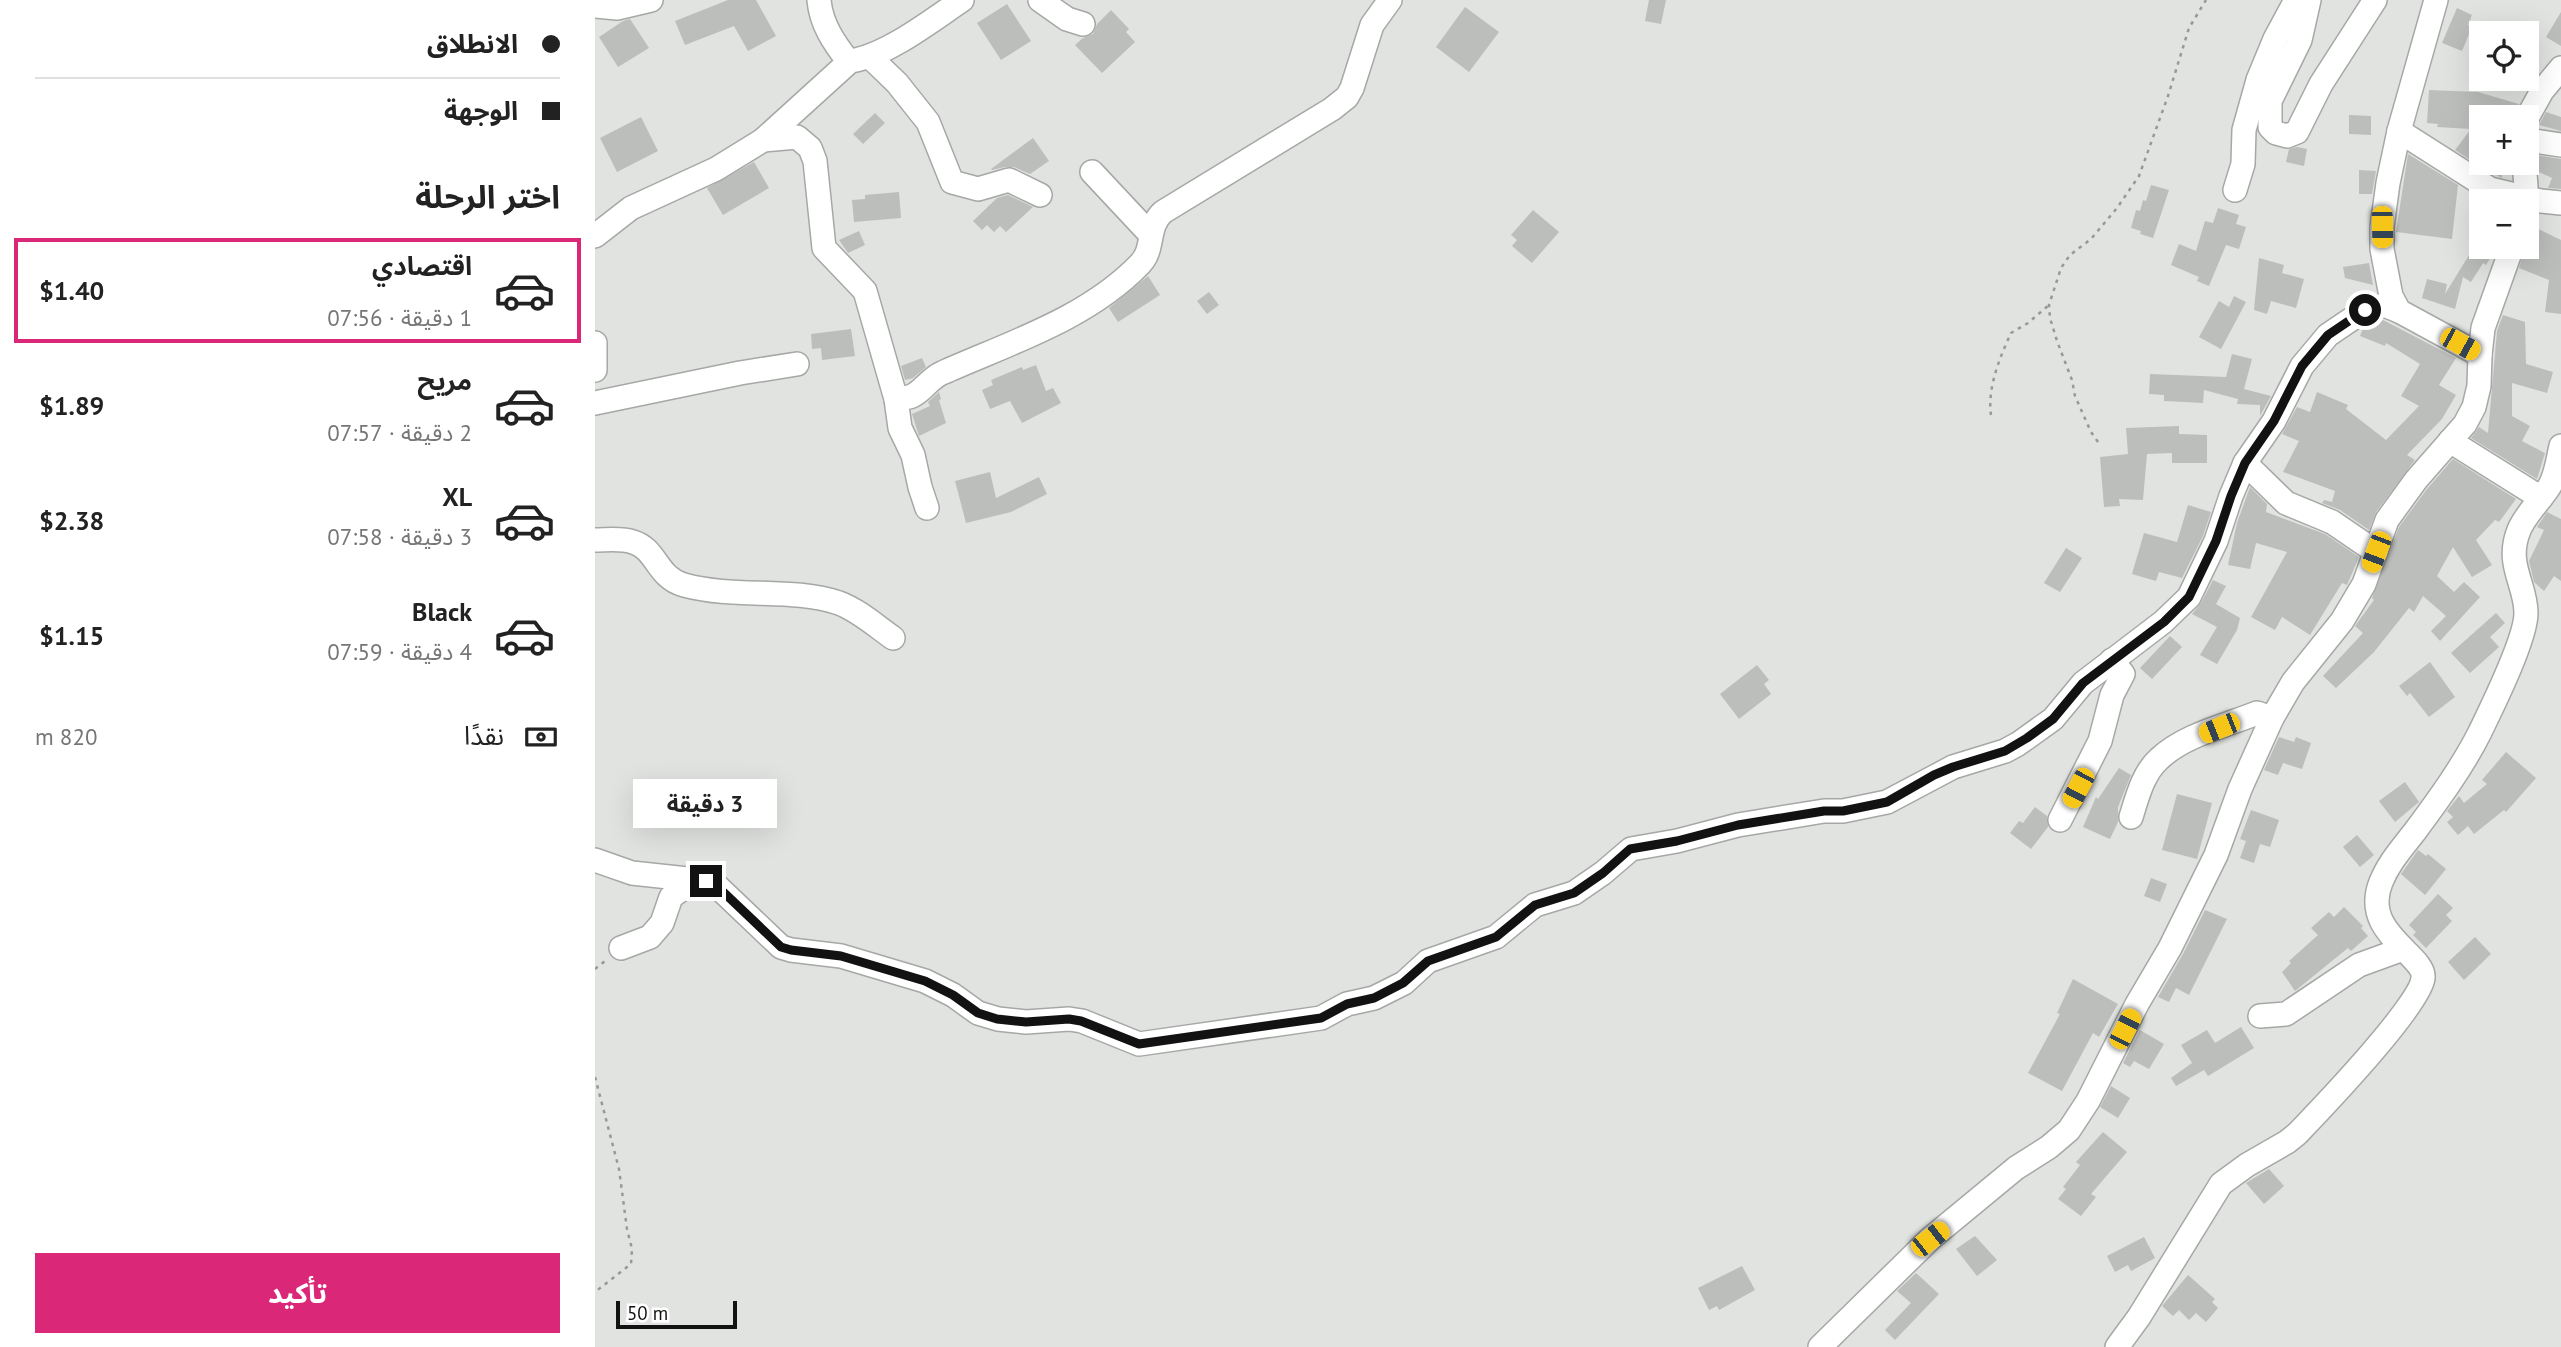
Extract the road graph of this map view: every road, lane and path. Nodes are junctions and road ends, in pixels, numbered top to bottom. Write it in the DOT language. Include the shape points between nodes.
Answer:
graph roads {
  1 [pos="646,0"];
  2 [pos="819,0"];
  3 [pos="962,0"];
  4 [pos="1039,0"];
  5 [pos="1390,0"];
  6 [pos="2206,0"];
  7 [pos="2296,0"];
  8 [pos="2309,0"];
  9 [pos="2375,0"];
  10 [pos="2436,0"];
  11 [pos="595,6"];
  12 [pos="1083,24"];
  13 [pos="859,59"];
  14 [pos="2561,68"];
  15 [pos="2534,105"];
  16 [pos="2399,131"];
  17 [pos="763,140"];
  18 [pos="2539,142"];
  19 [pos="2561,145"];
  20 [pos="1092,172"];
  21 [pos="2490,189"];
  22 [pos="2235,190"];
  23 [pos="1040,195"];
  24 [pos="2539,201"];
  25 [pos="2561,203"];
  26 [pos="1150,234"];
  27 [pos="595,236"];
  28 [pos="2508,259"];
  29 [pos="2049,305"];
  30 [pos="2399,311"];
  31 [pos="595,343"];
  32 [pos="2480,355"];
  33 [pos="797,364"];
  34 [pos="595,370"];
  35 [pos="896,399"];
  36 [pos="595,402"];
  37 [pos="1991,415"];
  38 [pos="2450,441"];
  39 [pos="2098,442"];
  40 [pos="2561,446"];
  41 [pos="2245,463"];
  42 [pos="2541,498"];
  43 [pos="927,508"];
  44 [pos="595,540"];
  45 [pos="2376,552"];
  46 [pos="893,638"];
  47 [pos="2112,660"];
  48 [pos="2272,718"];
  49 [pos="2131,817"];
  50 [pos="2060,820"];
  51 [pos="595,860"];
  52 [pos="696,879"];
  53 [pos="621,947"];
  54 [pos="2403,949"];
  55 [pos="2260,1016"];
  56 [pos="595,1077"];
  57 [pos="595,1292"];
  58 [pos="1820,1347"];
  59 [pos="2117,1347"];
  1 -- 11 [label="street" via="617,8"];
  2 -- 13 [label="street" via="832,38"];
  3 -- 13 [label="street"];
  4 -- 12 [label="street"];
  5 -- 26 [label="street" via="1372,24 1352,88 1341,103 1163,212"];
  6 -- 29 [label="path" via="2189,28 2139,176 2091,239 2061,268"];
  7 -- 22 [label="street" via="2259,80 2244,130 2243,164"];
  8 -- 9 [label="street" via="2300,40 2270,101 2270,127 2287,136 2297,132 2321,84"];
  10 -- 16 [label="street"];
  13 -- 17 [label="street" via="833,74"];
  13 -- 23 [label="street" via="897,83 928,122 952,182 978,189 1009,180"];
  14 -- 15 [label="street"];
  16 -- 21 [label="street"];
  16 -- 30 [label="street" via="2382,227 2385,270"];
  17 -- 27 [label="street" via="716,169 631,208"];
  17 -- 35 [label="street" via="797,137 810,148 824,248 865,291"];
  18 -- 19 [label="street"];
  20 -- 26 [label="street"];
  24 -- 25 [label="street"];
  26 -- 35 [label="street" via="1149,251 1141,263 1092,301 1036,333 939,374 912,396"];
  28 -- 32 [label="street" via="2483,328"];
  29 -- 37 [label="path" via="2011,333 1996,376"];
  29 -- 39 [label="path" via="2075,396"];
  30 -- 32 [label="street"];
  30 -- 41 [label="street" via="2384,304 2365,310 2328,335 2302,366 2274,421"];
  31 -- 34 [label="street"];
  32 -- 38 [label="street" via="2474,407"];
  33 -- 36 [label="street"];
  35 -- 43 [label="street" via="900,428 913,455"];
  38 -- 42 [label="street"];
  38 -- 45 [label="street" via="2387,520"];
  40 -- 42 [label="street" via="2551,485"];
  41 -- 45 [label="street" via="2285,503 2332,522"];
  41 -- 47 [label="street" via="2189,597 2164,622"];
  42 -- 54 [label="street" via="2519,530 2514,569 2526,611 2503,682 2479,733 2396,855 2378,890 2381,919"];
  44 -- 46 [label="street" via="632,541 647,549 669,579 685,585 730,593 813,597 841,604"];
  45 -- 48 [label="street" via="2342,621 2293,682"];
  47 -- 50 [label="street" via="2123,674 2112,695 2100,741"];
  47 -- 52 [label="street" via="2083,683 2053,719 2005,751 1953,767 1887,802 1738,825 1630,849 1574,893 1535,905 1496,937 1428,961 1403,983 1321,1018 1139,1044 1081,1021 997,1019 978,1013 925,981 841,956 781,947 718,887"];
  48 -- 49 [label="street" via="2257,713 2178,745 2157,760 2139,791"];
  48 -- 58 [label="street" via="2216,855 2069,1130 1930,1239"];
  51 -- 52 [label="street" via="632,873"];
  52 -- 53 [label="street" via="671,897 662,923 650,937"];
  54 -- 55 [label="street" via="2359,965 2286,1014"];
  54 -- 59 [label="street" via="2423,972 2409,1007 2297,1133 2221,1184"];
  56 -- 57 [label="path" via="619,1169 632,1250 631,1264"];
}
